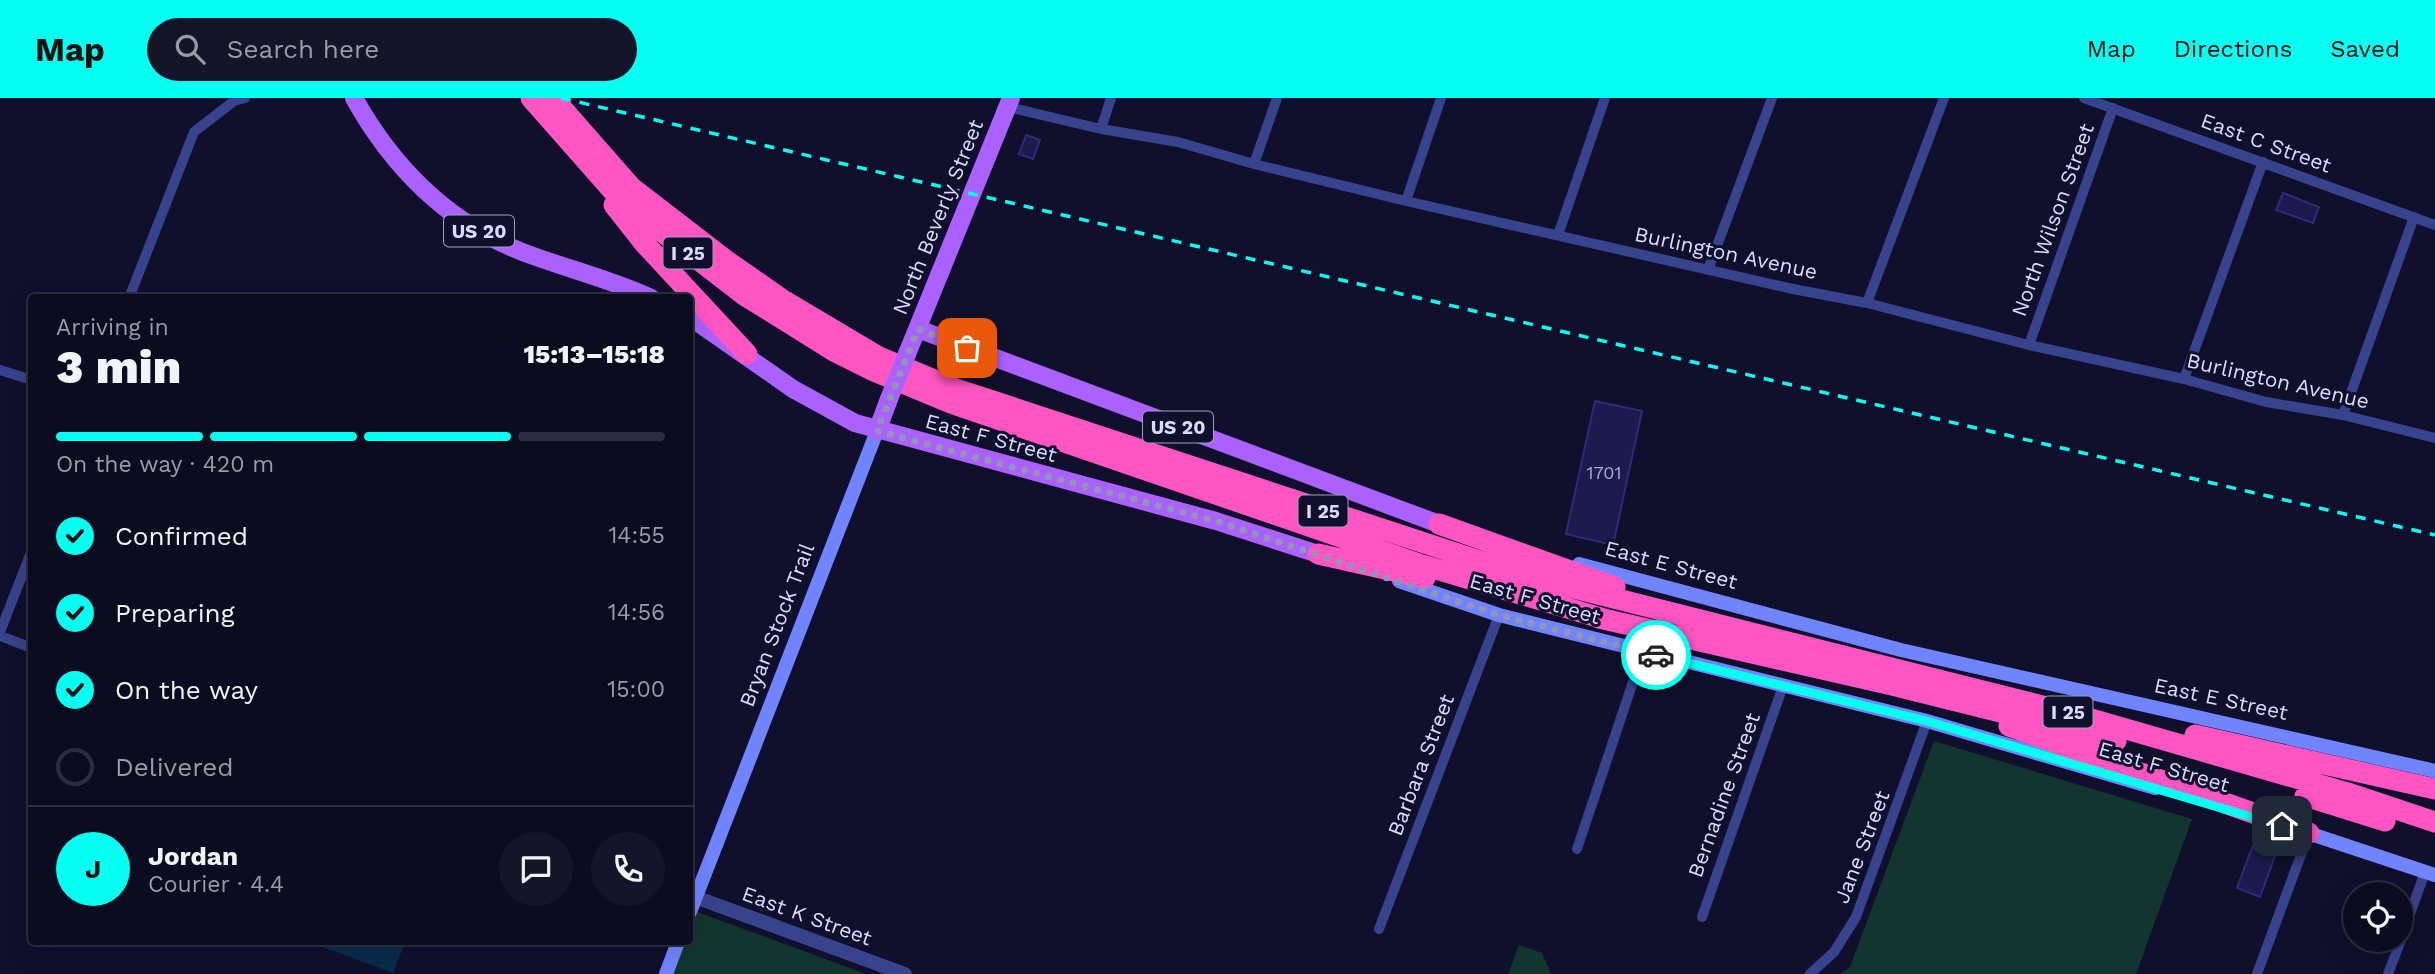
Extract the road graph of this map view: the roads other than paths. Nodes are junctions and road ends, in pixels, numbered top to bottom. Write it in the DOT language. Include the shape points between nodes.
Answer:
graph roads {
  1 [pos="245,98"];
  2 [pos="354,98"];
  3 [pos="1111,98"];
  4 [pos="1277,98"];
  5 [pos="1441,98"];
  6 [pos="1605,98"];
  7 [pos="1772,98"];
  8 [pos="1944,98"];
  9 [pos="2084,98"];
  10 [pos="542,103"];
  11 [pos="1009,103"];
  12 [pos="2113,108"];
  13 [pos="1101,129"];
  14 [pos="2263,162"];
  15 [pos="1254,164"];
  16 [pos="1406,201"];
  17 [pos="2413,217"];
  18 [pos="2435,225"];
  19 [pos="1558,235"];
  20 [pos="1709,270"];
  21 [pos="130,294"];
  22 [pos="643,294"];
  23 [pos="691,294"];
  24 [pos="693,296"];
  25 [pos="1867,303"];
  26 [pos="693,319"];
  27 [pos="918,329"];
  28 [pos="2029,345"];
  29 [pos="747,354"];
  30 [pos="907,354"];
  31 [pos="0,370"];
  32 [pos="28,379"];
  33 [pos="2184,379"];
  34 [pos="2343,415"];
  35 [pos="877,431"];
  36 [pos="2435,438"];
  37 [pos="1439,524"];
  38 [pos="1318,554"];
  39 [pos="28,560"];
  40 [pos="1499,615"];
  41 [pos="1695,619"];
  42 [pos="1611,621"];
  43 [pos="0,634"];
  44 [pos="28,646"];
  45 [pos="1643,652"];
  46 [pos="1892,685"];
  47 [pos="1783,686"];
  48 [pos="2074,714"];
  49 [pos="1927,721"];
  50 [pos="2435,771"];
  51 [pos="2435,789"];
  52 [pos="2435,822"];
  53 [pos="2309,833"];
  54 [pos="2435,837"];
  55 [pos="1577,849"];
  56 [pos="2430,874"];
  57 [pos="693,893"];
  58 [pos="693,896"];
  59 [pos="2413,913"];
  60 [pos="1702,917"];
  61 [pos="1379,929"];
  62 [pos="677,945"];
  63 [pos="2396,952"];
  64 [pos="666,974"];
  65 [pos="905,974"];
  66 [pos="1810,974"];
  67 [pos="2257,974"];
  68 [pos="2388,974"];
  1 -- 21 [label="street" via="234,100 194,132"];
  2 -- 22 [label="main road, US 20" via="371,129 410,177 473,228 520,251"];
  3 -- 13 [label="street"];
  4 -- 15 [label="street"];
  5 -- 16 [label="street"];
  6 -- 19 [label="street"];
  7 -- 20 [label="street"];
  8 -- 25 [label="street"];
  9 -- 12 [label="street, East C Street"];
  10 -- 23 [label="highway" via="644,243"];
  10 -- 41 [label="highway, I 25" via="675,223 783,300 879,356 956,389 1409,540 1534,579"];
  10 -- 42 [label="highway, I 25" via="621,200 779,318 874,371 951,403 1406,559"];
  11 -- 13 [label="street, Burlington Avenue"];
  11 -- 27 [label="main road, North Beverly Street"];
  12 -- 14 [label="street, East C Street"];
  12 -- 28 [label="street, North Wilson Street"];
  13 -- 15 [label="street, Burlington Avenue" via="1178,142"];
  14 -- 17 [label="street, East C Street"];
  14 -- 33 [label="street"];
  15 -- 16 [label="street, Burlington Avenue"];
  16 -- 19 [label="street, Burlington Avenue"];
  17 -- 18 [label="street, East C Street"];
  17 -- 34 [label="street"];
  19 -- 20 [label="street, Burlington Avenue"];
  20 -- 25 [label="street, Burlington Avenue"];
  24 -- 29 [label="highway"];
  25 -- 28 [label="street, Burlington Avenue"];
  26 -- 29 [label="main road, East F Street"];
  27 -- 30 [label="main road, North Beverly Street"];
  27 -- 37 [label="main road, East E Street / US 20"];
  28 -- 33 [label="street, Burlington Avenue"];
  29 -- 35 [label="main road, East F Street" via="820,405"];
  30 -- 35 [label="main road, Bryan Stock Trail, bridge"];
  31 -- 32 [label="street"];
  33 -- 34 [label="street, Burlington Avenue" via="2266,402"];
  34 -- 36 [label="street, Burlington Avenue"];
  35 -- 38 [label="main road, East F Street" via="1216,521"];
  35 -- 57 [label="main road, Bryan Stock Trail"];
  37 -- 41 [label="highway, US 20"];
  37 -- 50 [label="main road, East E Street" via="1900,650"];
  38 -- 40 [label="main road, East F Street"];
  38 -- 42 [label="highway"];
  39 -- 43 [label="street"];
  40 -- 45 [label="main road, East F Street"];
  40 -- 61 [label="street, Barbara Street"];
  41 -- 48 [label="highway, I 25"];
  42 -- 46 [label="highway, I 25"];
  43 -- 44 [label="street"];
  45 -- 47 [label="main road, East F Street"];
  45 -- 55 [label="street"];
  46 -- 53 [label="highway"];
  46 -- 54 [label="highway, I 25" via="2149,750"];
  47 -- 49 [label="main road, East F Street"];
  47 -- 60 [label="street, Bernadine Street"];
  48 -- 51 [label="highway" via="2119,719"];
  48 -- 52 [label="highway, I 25"];
  49 -- 53 [label="main road, East F Street"];
  49 -- 66 [label="street, Jane Street" via="1856,917 1834,951"];
  53 -- 56 [label="main road, East F Street"];
  53 -- 67 [label="street"];
  56 -- 59 [label="street"];
  58 -- 65 [label="street, East K Street"];
  62 -- 64 [label="main road"];
  63 -- 68 [label="street"];
}
